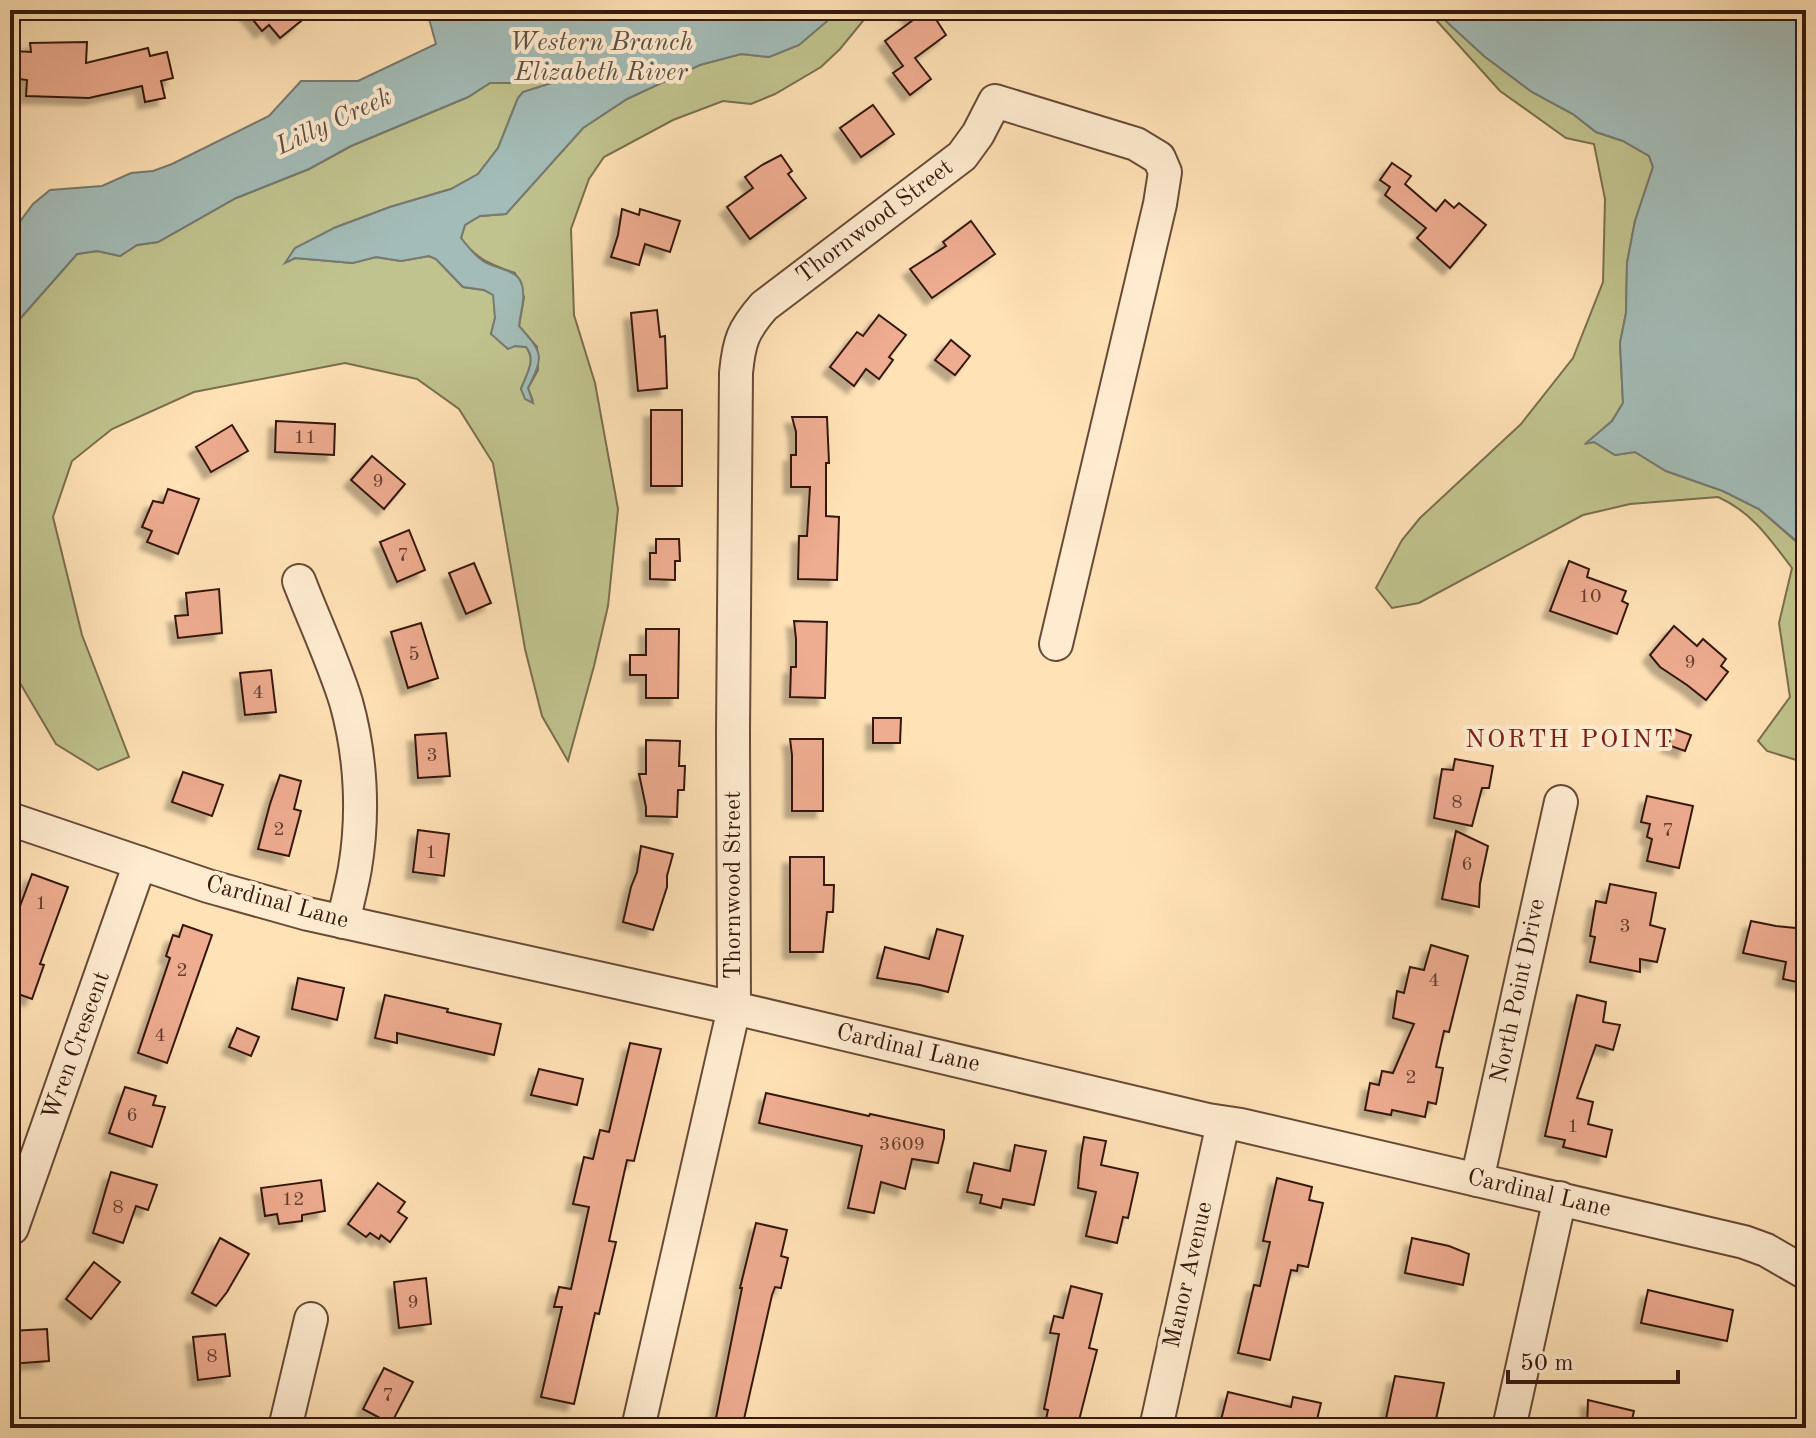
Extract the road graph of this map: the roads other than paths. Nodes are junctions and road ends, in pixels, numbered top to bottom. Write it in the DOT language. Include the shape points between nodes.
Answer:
graph roads {
  1 [pos="299,581"];
  2 [pos="1056,644"];
  3 [pos="1561,802"];
  4 [pos="10,819"];
  5 [pos="140,863"];
  6 [pos="343,922"];
  7 [pos="734,1008"];
  8 [pos="1223,1123"];
  9 [pos="1477,1180"];
  10 [pos="1560,1198"];
  11 [pos="12,1228"];
  12 [pos="1806,1273"];
  13 [pos="311,1319"];
  14 [pos="285,1428"];
  15 [pos="638,1428"];
  16 [pos="1156,1428"];
  17 [pos="1509,1428"];
  1 -- 6 [label="street" via="345,699 358,772 360,819"];
  2 -- 7 [label="street, Thornwood Street" via="1165,172 1159,158 1136,144 995,101 962,156 764,306 731,325 738,347"];
  3 -- 9 [label="street, North Point Drive"];
  4 -- 5 [label="street, Cardinal Lane"];
  5 -- 6 [label="street, Cardinal Lane"];
  5 -- 11 [label="street, Wren Crescent"];
  6 -- 7 [label="street, Cardinal Lane"];
  7 -- 8 [label="street, Cardinal Lane"];
  7 -- 15 [label="street, Thornwood Street"];
  8 -- 9 [label="street, Cardinal Lane"];
  8 -- 16 [label="street, Manor Avenue"];
  9 -- 10 [label="street, Cardinal Lane"];
  10 -- 12 [label="street, Cardinal Lane" via="1744,1242"];
  10 -- 17 [label="street"];
  13 -- 14 [label="street"];
}
